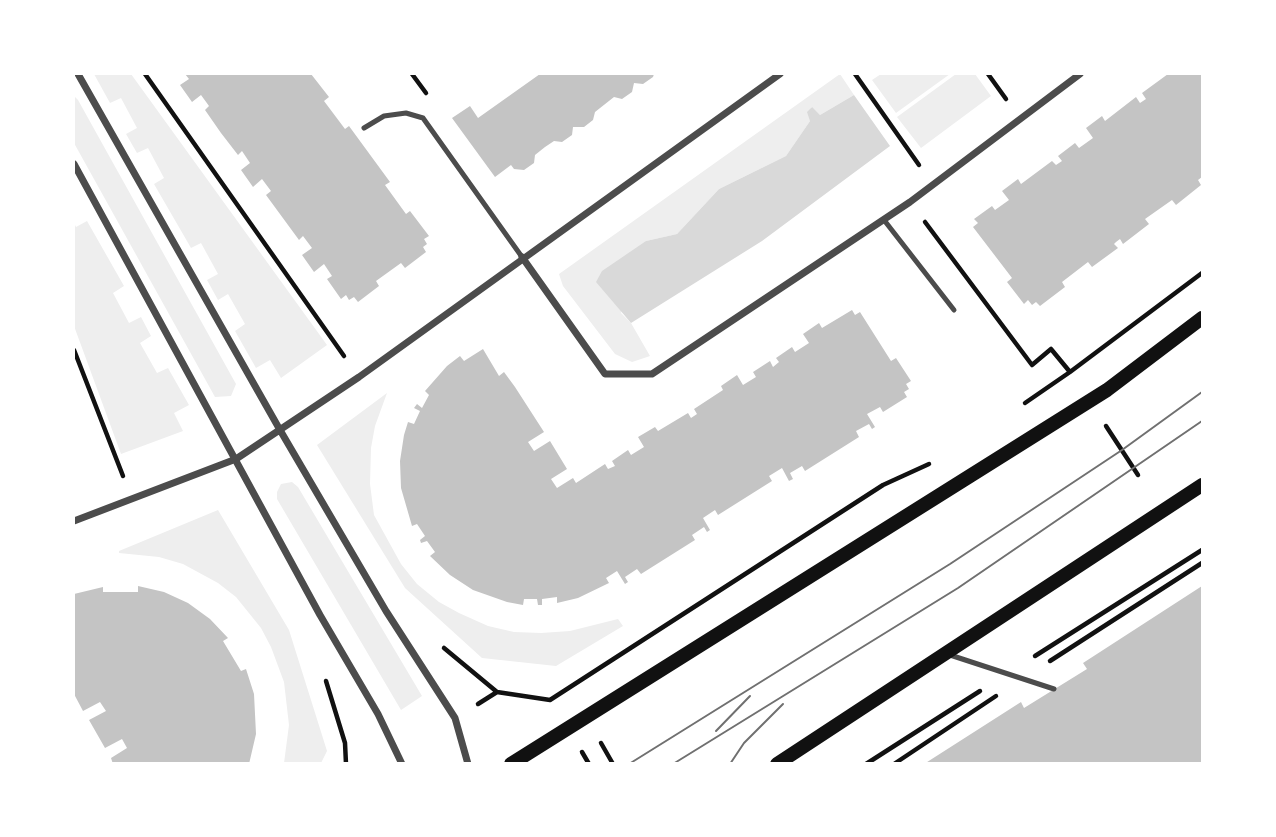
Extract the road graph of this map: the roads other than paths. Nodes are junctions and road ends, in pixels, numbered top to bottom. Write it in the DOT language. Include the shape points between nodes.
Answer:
graph roads {
  1 [pos="78,74"];
  2 [pos="780,74"];
  3 [pos="1080,74"];
  4 [pos="364,128"];
  5 [pos="74,164"];
  6 [pos="884,220"];
  7 [pos="522,257"];
  8 [pos="954,310"];
  9 [pos="1202,318"];
  10 [pos="280,430"];
  11 [pos="236,459"];
  12 [pos="1202,485"];
  13 [pos="74,521"];
  14 [pos="944,653"];
  15 [pos="1054,690"];
  16 [pos="402,764"];
  17 [pos="468,764"];
  18 [pos="511,764"];
  19 [pos="778,764"];
  1 -- 10 [label="street"];
  2 -- 7 [label="street"];
  3 -- 6 [label="street"];
  4 -- 7 [label="lane" via="384,116 405,113 423,118"];
  5 -- 11 [label="street"];
  6 -- 7 [label="street" via="652,374 605,374"];
  6 -- 8 [label="lane"];
  7 -- 10 [label="street"];
  9 -- 18 [label="main road" via="1107,390"];
  10 -- 11 [label="street"];
  10 -- 17 [label="street" via="455,718"];
  11 -- 13 [label="street"];
  11 -- 16 [label="street"];
  12 -- 14 [label="main road"];
  14 -- 15 [label="lane"];
  14 -- 19 [label="main road"];
}
